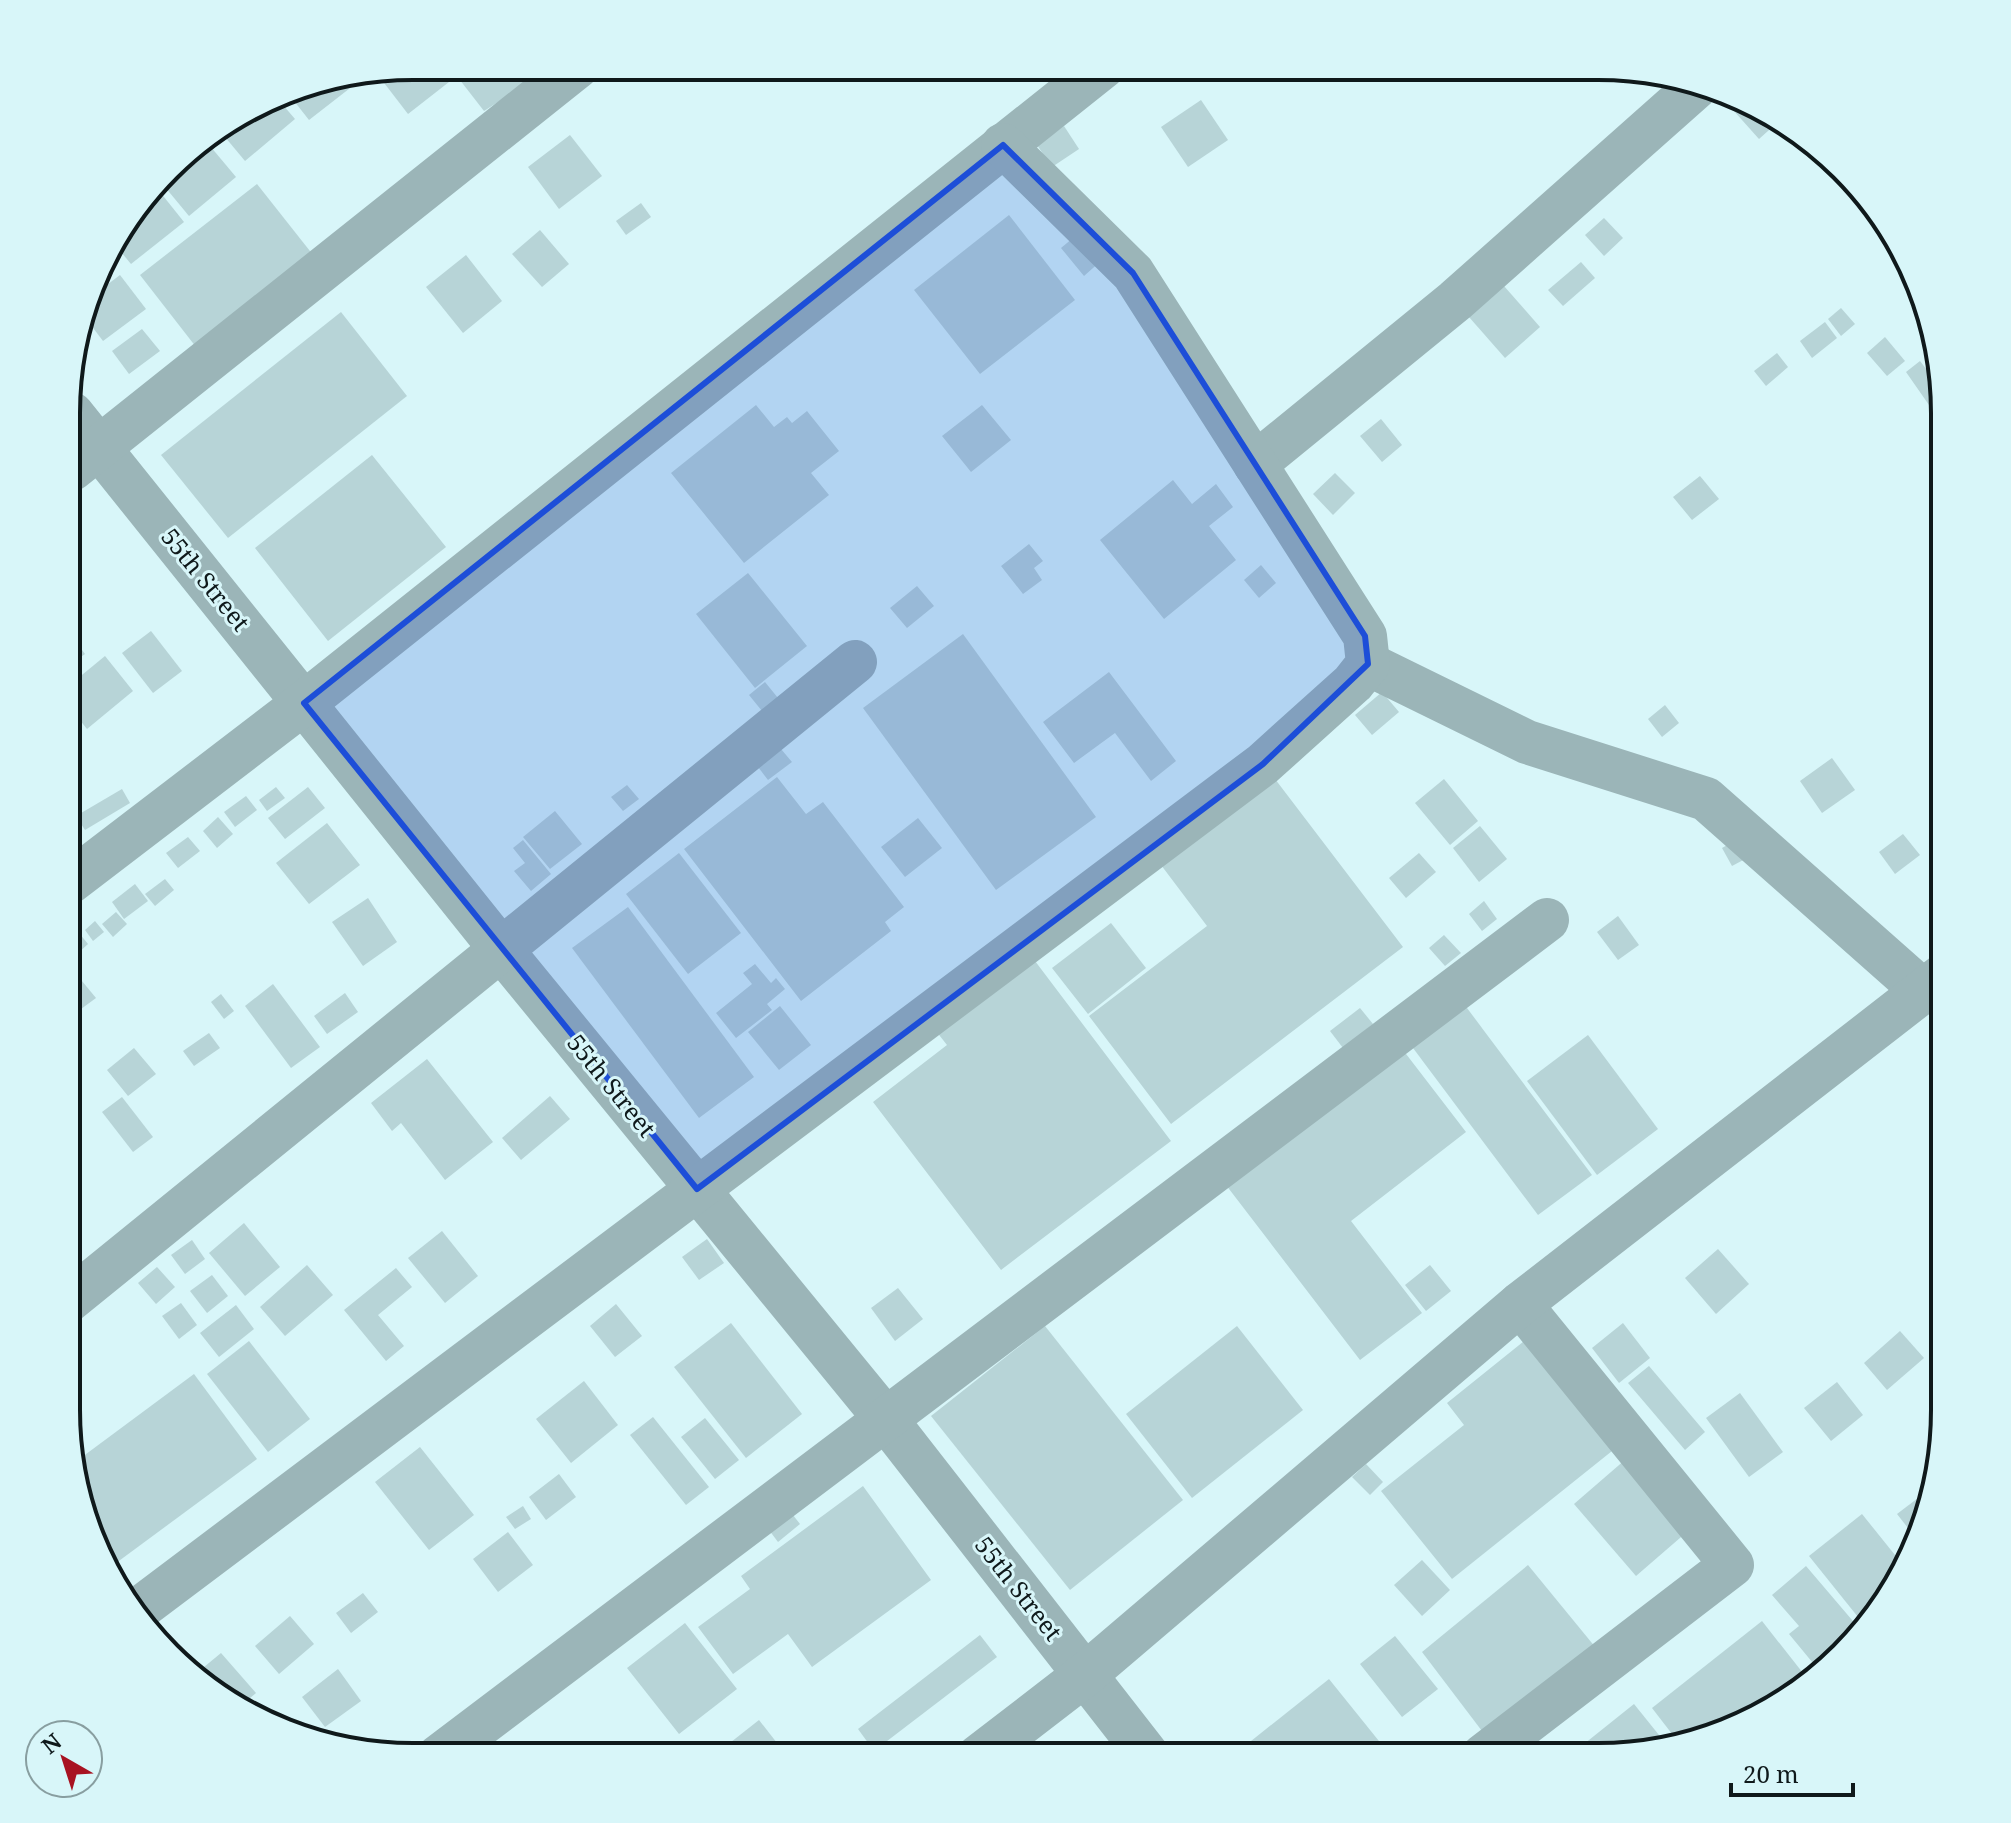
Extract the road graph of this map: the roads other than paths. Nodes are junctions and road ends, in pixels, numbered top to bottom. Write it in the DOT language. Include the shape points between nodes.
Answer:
graph roads {
  1 [pos="560,80"];
  2 [pos="1086,80"];
  3 [pos="1689,93"];
  4 [pos="1003,145"];
  5 [pos="81,443"];
  6 [pos="1255,464"];
  7 [pos="855,662"];
  8 [pos="1368,664"];
  9 [pos="304,703"];
  10 [pos="80,874"];
  11 [pos="1547,920"];
  12 [pos="500,948"];
  13 [pos="1931,981"];
  14 [pos="1931,985"];
  15 [pos="697,1189"];
  16 [pos="80,1291"];
  17 [pos="1520,1304"];
  18 [pos="884,1417"];
  19 [pos="144,1606"];
  20 [pos="1087,1673"];
  21 [pos="456,1743"];
  22 [pos="996,1743"];
  23 [pos="1139,1743"];
  24 [pos="1501,1743"];
  1 -- 5 [label="street"];
  2 -- 4 [label="street"];
  3 -- 6 [label="street" via="1455,301"];
  4 -- 6 [label="street" via="1133,273"];
  4 -- 9 [label="street"];
  5 -- 9 [label="street, 55th Street"];
  6 -- 8 [label="street" via="1365,636"];
  7 -- 12 [label="street"];
  8 -- 13 [label="street" via="1527,742 1706,799"];
  8 -- 15 [label="street" via="1263,764"];
  9 -- 10 [label="street"];
  9 -- 12 [label="street, 55th Street"];
  11 -- 18 [label="street"];
  12 -- 15 [label="street, 55th Street"];
  12 -- 16 [label="street"];
  14 -- 17 [label="street"];
  15 -- 18 [label="street, 55th Street"];
  15 -- 19 [label="street"];
  17 -- 20 [label="street"];
  17 -- 24 [label="street" via="1732,1565"];
  18 -- 20 [label="street, 55th Street"];
  18 -- 21 [label="street"];
  20 -- 22 [label="street"];
  20 -- 23 [label="street, 55th Street"];
}
